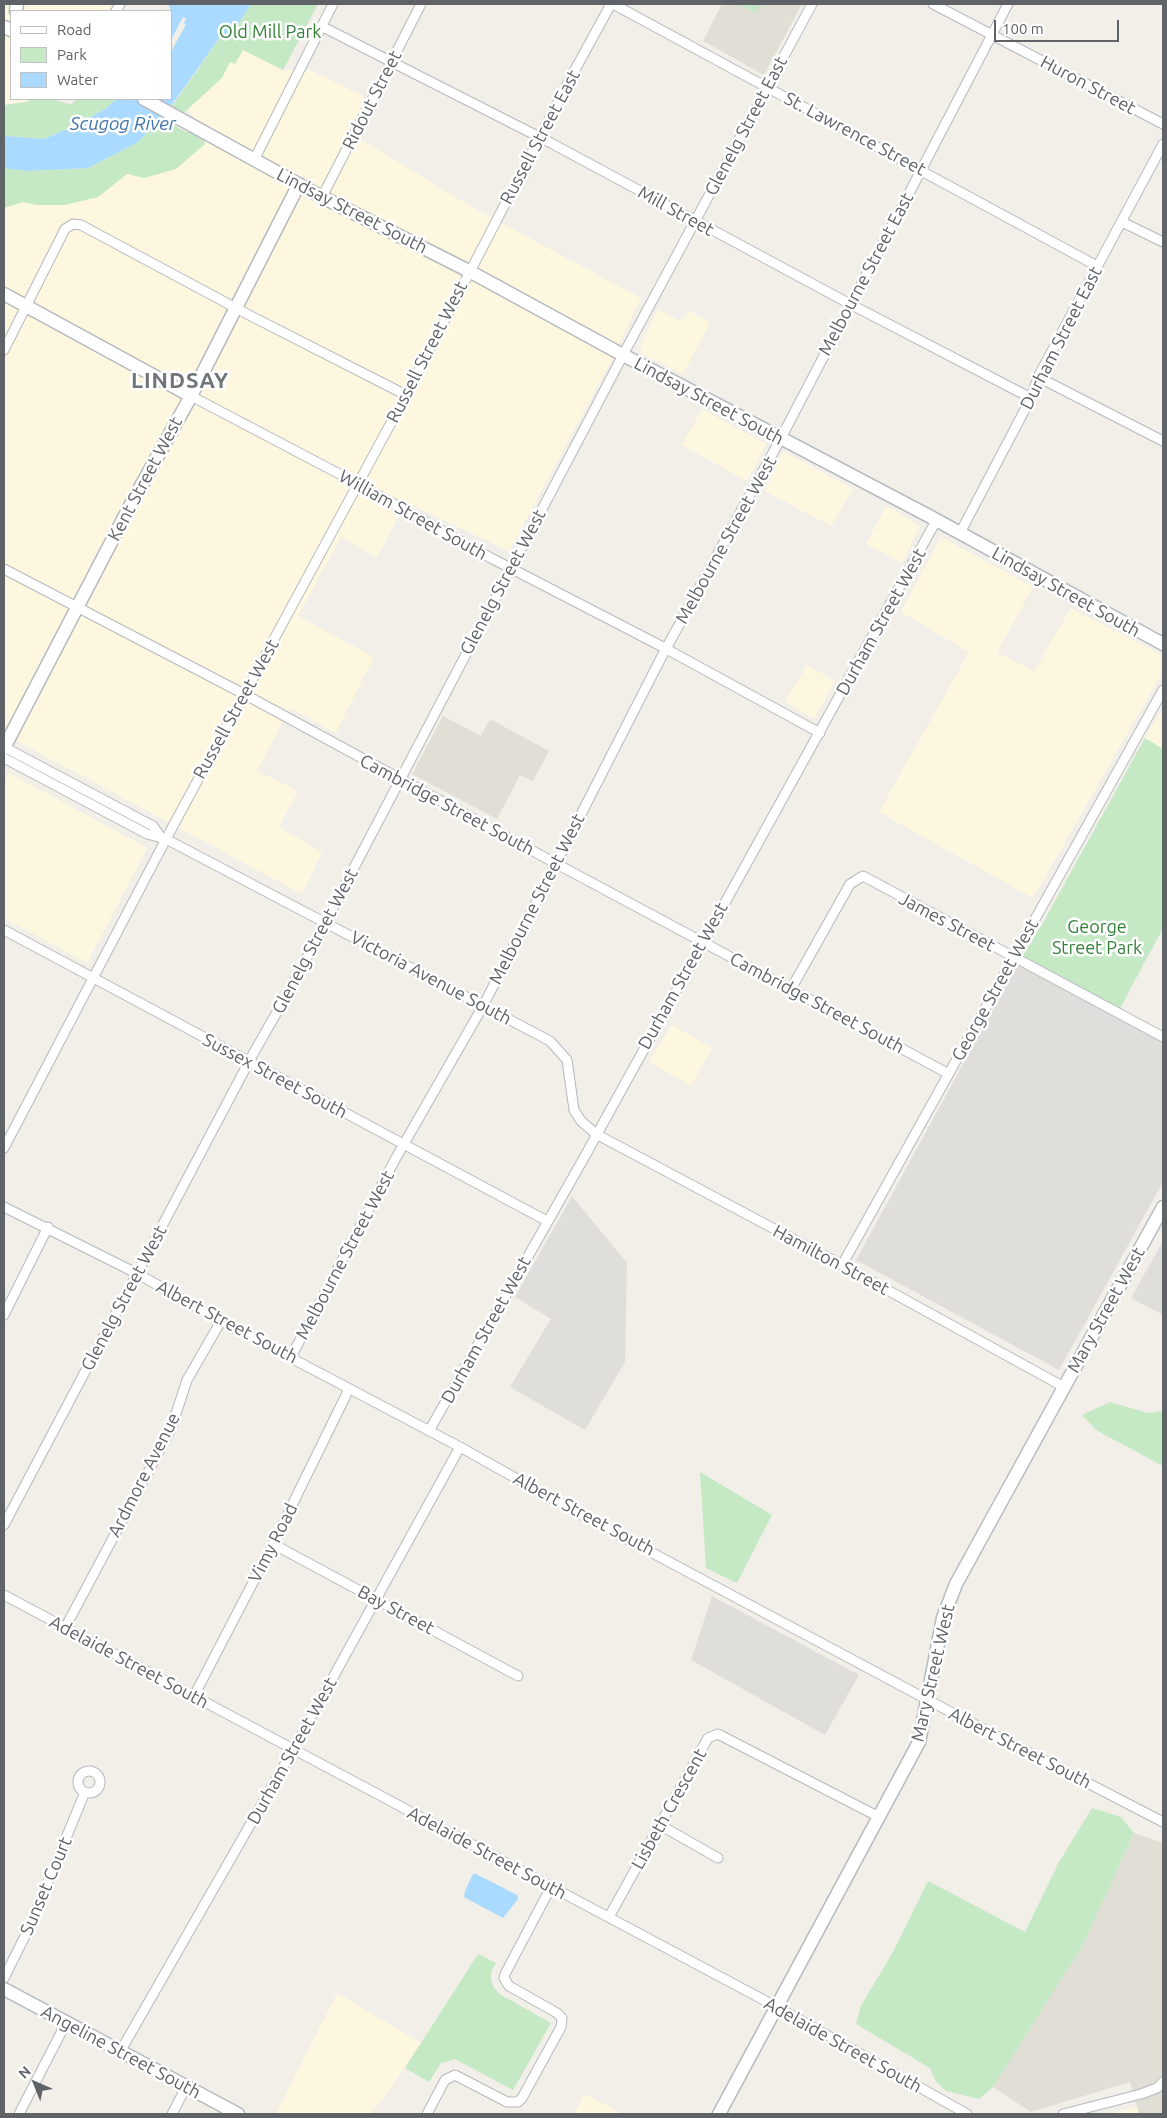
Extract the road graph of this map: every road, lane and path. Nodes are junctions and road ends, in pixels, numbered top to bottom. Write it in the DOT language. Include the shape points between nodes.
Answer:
graph roads {
  1 [pos="333,4"];
  2 [pos="421,4"];
  3 [pos="612,4"];
  4 [pos="812,4"];
  5 [pos="934,4"];
  6 [pos="1008,4"];
  7 [pos="321,26"];
  8 [pos="992,33"];
  9 [pos="392,60"];
  10 [pos="766,87"];
  11 [pos="146,100"];
  12 [pos="1163,124"];
  13 [pos="539,137"];
  14 [pos="1163,144"];
  15 [pos="254,160"];
  16 [pos="921,170"];
  17 [pos="300,184"];
  18 [pos="322,197"];
  19 [pos="695,222"];
  20 [pos="1122,222"];
  21 [pos="1163,242"];
  22 [pos="1097,266"];
  23 [pos="470,271"];
  24 [pos="4,294"];
  25 [pos="850,304"];
  26 [pos="27,306"];
  27 [pos="235,308"];
  28 [pos="4,350"];
  29 [pos="623,355"];
  30 [pos="1038,377"];
  31 [pos="406,395"];
  32 [pos="191,396"];
  33 [pos="1031,398"];
  34 [pos="781,438"];
  35 [pos="1163,441"];
  36 [pos="358,484"];
  37 [pos="936,520"];
  38 [pos="960,533"];
  39 [pos="511,568"];
  40 [pos="4,569"];
  41 [pos="77,608"];
  42 [pos="1163,644"];
  43 [pos="666,649"];
  44 [pos="1163,690"];
  45 [pos="244,694"];
  46 [pos="820,733"];
  47 [pos="4,748"];
  48 [pos="4,758"];
  49 [pos="401,780"];
  50 [pos="163,837"];
  51 [pos="555,863"];
  52 [pos="324,922"];
  53 [pos="4,930"];
  54 [pos="702,942"];
  55 [pos="1014,956"];
  56 [pos="93,979"];
  57 [pos="791,989"];
  58 [pos="483,1006"];
  59 [pos="1163,1037"];
  60 [pos="249,1062"];
  61 [pos="949,1074"];
  62 [pos="596,1134"];
  63 [pos="404,1144"];
  64 [pos="4,1148"];
  65 [pos="4,1206"];
  66 [pos="1163,1207"];
  67 [pos="547,1221"];
  68 [pos="48,1227"];
  69 [pos="842,1265"];
  70 [pos="138,1274"];
  71 [pos="4,1315"];
  72 [pos="222,1321"];
  73 [pos="291,1357"];
  74 [pos="1064,1387"];
  75 [pos="349,1389"];
  76 [pos="429,1431"];
  77 [pos="460,1447"];
  78 [pos="4,1525"];
  79 [pos="273,1544"];
  80 [pos="4,1595"];
  81 [pos="376,1600"];
  82 [pos="65,1628"];
  83 [pos="518,1676"];
  84 [pos="194,1696"];
  85 [pos="929,1700"];
  86 [pos="293,1750"];
  87 [pos="85,1792"];
  88 [pos="879,1817"];
  89 [pos="1163,1822"];
  90 [pos="660,1825"];
  91 [pos="718,1858"];
  92 [pos="551,1887"];
  93 [pos="609,1917"];
  94 [pos="4,1978"];
  95 [pos="4,1989"];
  96 [pos="778,2007"];
  97 [pos="66,2023"];
  98 [pos="120,2052"];
  99 [pos="1163,2082"];
  100 [pos="186,2087"];
  101 [pos="19,2114"];
  102 [pos="172,2114"];
  103 [pos="238,2114"];
  104 [pos="427,2114"];
  105 [pos="719,2114"];
  106 [pos="967,2114"];
  107 [pos="1063,2114"];
  1 -- 7 [label="street"];
  2 -- 9 [label="street, Ridout Street"];
  3 -- 10 [label="street, St. Lawrence Street"];
  3 -- 13 [label="street, Russell Street East"];
  4 -- 10 [label="street, Glenelg Street East"];
  5 -- 8 [label="street, Huron Street"];
  6 -- 8 [label="street, Melbourne Street East"];
  7 -- 9 [label="street, Mill Street"];
  7 -- 15 [label="street"];
  8 -- 12 [label="street, Huron Street"];
  8 -- 16 [label="street, Melbourne Street East"];
  9 -- 13 [label="street, Mill Street"];
  9 -- 18 [label="street, Ridout Street"];
  10 -- 16 [label="street, St. Lawrence Street"];
  10 -- 19 [label="street, Glenelg Street East"];
  11 -- 15 [label="main road, Lindsay Street South"];
  13 -- 19 [label="street, Mill Street"];
  13 -- 23 [label="street, Russell Street East"];
  14 -- 20 [label="street, Durham Street East"];
  15 -- 17 [label="main road, Lindsay Street South"];
  16 -- 22 [label="street, St. Lawrence Street"];
  16 -- 25 [label="street, Melbourne Street East"];
  17 -- 18 [label="main road, Lindsay Street South"];
  17 -- 27 [label="main road, Kent Street West"];
  18 -- 23 [label="main road, Lindsay Street South"];
  19 -- 25 [label="street, Mill Street"];
  19 -- 29 [label="street, Glenelg Street East"];
  20 -- 21 [label="street"];
  20 -- 22 [label="street, Durham Street East"];
  22 -- 30 [label="street, Durham Street East"];
  23 -- 29 [label="main road, Lindsay Street South"];
  23 -- 31 [label="street, Russell Street West"];
  24 -- 26 [label="main road"];
  25 -- 33 [label="street, Mill Street"];
  25 -- 34 [label="street, Melbourne Street East"];
  26 -- 27 [label="street" via="66,229 73,224 81,225"];
  26 -- 28 [label="street"];
  26 -- 32 [label="main road"];
  27 -- 31 [label="street"];
  27 -- 32 [label="main road, Kent Street West"];
  29 -- 34 [label="main road, Lindsay Street South"];
  29 -- 39 [label="street, Glenelg Street West"];
  30 -- 33 [label="street, Durham Street East"];
  30 -- 35 [label="street"];
  31 -- 36 [label="street, Russell Street West"];
  32 -- 36 [label="street, William Street South"];
  32 -- 41 [label="main road, Kent Street West"];
  33 -- 38 [label="street, Durham Street East"];
  34 -- 37 [label="main road, Lindsay Street South"];
  34 -- 43 [label="street, Melbourne Street West"];
  36 -- 39 [label="street, William Street South"];
  36 -- 45 [label="street, Russell Street West"];
  37 -- 38 [label="main road, Lindsay Street South"];
  37 -- 46 [label="street, Durham Street West"];
  38 -- 42 [label="main road, Lindsay Street South"];
  39 -- 43 [label="street, William Street South"];
  39 -- 49 [label="street, Glenelg Street West"];
  40 -- 41 [label="street, Cambridge Street South"];
  41 -- 45 [label="street, Cambridge Street South"];
  41 -- 47 [label="main road, Kent Street West"];
  43 -- 46 [label="street, William Street South"];
  43 -- 51 [label="street, Melbourne Street West"];
  44 -- 55 [label="street, George Street West"];
  45 -- 49 [label="street, Cambridge Street South"];
  45 -- 50 [label="street, Russell Street West"];
  46 -- 54 [label="street, Durham Street West"];
  47 -- 50 [label="street, Victoria Avenue South" via="153,826"];
  48 -- 50 [label="street, Victoria Avenue South" via="147,834"];
  49 -- 51 [label="street, Cambridge Street South"];
  49 -- 52 [label="street, Glenelg Street West"];
  50 -- 52 [label="street, Victoria Avenue South"];
  50 -- 56 [label="street, Russell Street West"];
  51 -- 54 [label="street, Cambridge Street South"];
  51 -- 58 [label="street, Melbourne Street West"];
  52 -- 58 [label="street, Victoria Avenue South"];
  52 -- 60 [label="street, Glenelg Street West"];
  53 -- 56 [label="street, Sussex Street South"];
  54 -- 57 [label="street, Cambridge Street South"];
  54 -- 62 [label="street, Durham Street West"];
  55 -- 57 [label="street, James Street" via="863,876 850,884"];
  55 -- 59 [label="street, James Street"];
  55 -- 61 [label="street, George Street West"];
  56 -- 60 [label="street, Sussex Street South"];
  56 -- 64 [label="street, Russell Street West"];
  57 -- 61 [label="street, Cambridge Street South"];
  58 -- 62 [label="street, Victoria Avenue South" via="550,1040 563,1054 570,1068 574,1110"];
  58 -- 63 [label="street, Melbourne Street West"];
  60 -- 63 [label="street, Sussex Street South"];
  60 -- 70 [label="street, Glenelg Street West"];
  61 -- 69 [label="street, George Street West"];
  62 -- 67 [label="street, Durham Street West"];
  62 -- 69 [label="street, Hamilton Street"];
  63 -- 67 [label="street, Sussex Street South"];
  63 -- 73 [label="street, Melbourne Street West"];
  65 -- 68 [label="street, Albert Street South"];
  66 -- 74 [label="main road, Mary Street West"];
  67 -- 76 [label="street, Durham Street West"];
  68 -- 70 [label="street, Albert Street South"];
  68 -- 71 [label="street"];
  69 -- 74 [label="street, Hamilton Street"];
  70 -- 72 [label="street, Albert Street South"];
  70 -- 78 [label="street, Glenelg Street West"];
  72 -- 73 [label="street, Albert Street South"];
  72 -- 82 [label="street, Ardmore Avenue" via="187,1380 171,1429"];
  73 -- 75 [label="street, Albert Street South"];
  74 -- 85 [label="main road, Mary Street West" via="956,1584 943,1618"];
  75 -- 76 [label="street, Albert Street South"];
  75 -- 79 [label="street, Vimy Road"];
  76 -- 77 [label="street, Albert Street South"];
  77 -- 81 [label="street, Durham Street West"];
  77 -- 85 [label="street, Albert Street South"];
  79 -- 81 [label="street, Bay Street"];
  79 -- 84 [label="street, Vimy Road"];
  80 -- 82 [label="street, Adelaide Street South"];
  81 -- 83 [label="street, Bay Street"];
  81 -- 86 [label="street, Durham Street West"];
  82 -- 84 [label="street, Adelaide Street South"];
  84 -- 86 [label="street, Adelaide Street South"];
  85 -- 88 [label="main road, Mary Street West" via="919,1742"];
  85 -- 89 [label="street, Albert Street South"];
  86 -- 92 [label="street, Adelaide Street South"];
  86 -- 98 [label="street, Durham Street West"];
  87 -- 94 [label="street, Sunset Court" via="28,1930"];
  88 -- 90 [label="street, Lisbeth Crescent" via="718,1734 708,1738"];
  88 -- 96 [label="main road, Mary Street West"];
  90 -- 91 [label="street"];
  90 -- 93 [label="street, Lisbeth Crescent"];
  92 -- 93 [label="street, Adelaide Street South"];
  92 -- 104 [label="street" via="504,1978 509,1986 562,2018 561,2027 527,2090 518,2102 512,2103 455,2075 445,2080"];
  93 -- 96 [label="street, Adelaide Street South"];
  95 -- 97 [label="main road, Angeline Street South"];
  96 -- 105 [label="main road, Mary Street West"];
  96 -- 106 [label="street, Adelaide Street South"];
  97 -- 98 [label="main road, Angeline Street South"];
  97 -- 101 [label="street"];
  98 -- 100 [label="main road, Angeline Street South"];
  99 -- 107 [label="street" via="1141,2094"];
  100 -- 102 [label="street"];
  100 -- 103 [label="main road, Angeline Street South"];
}
